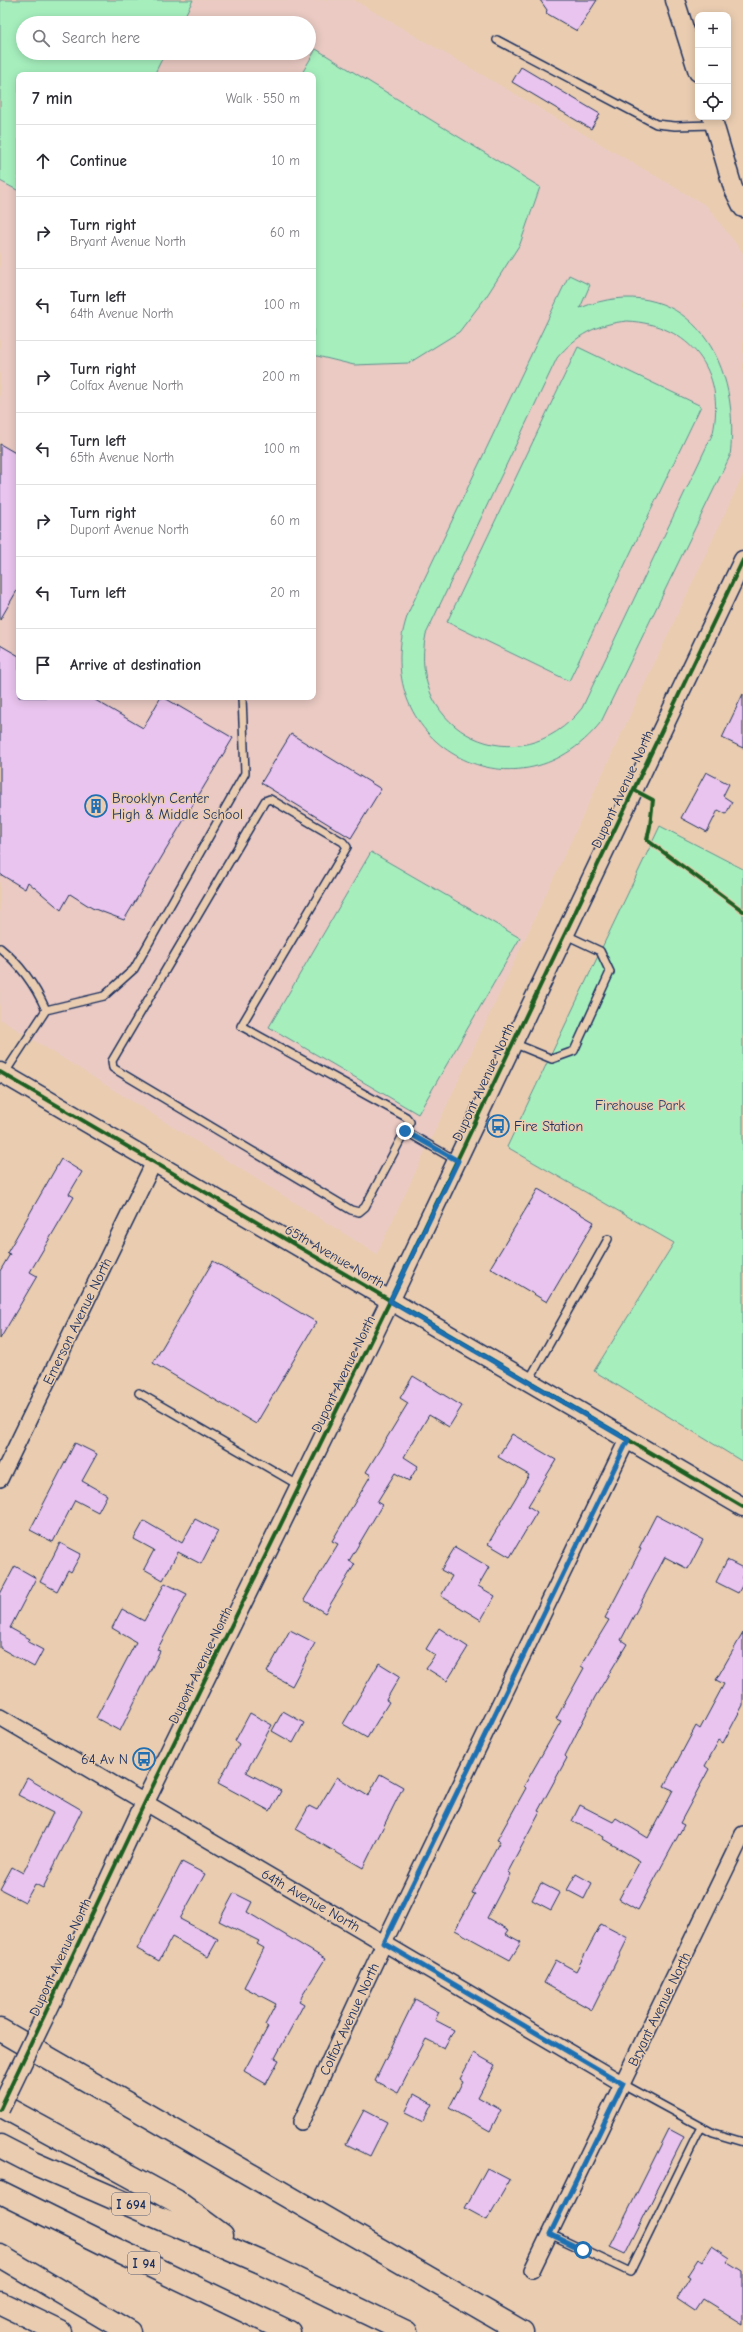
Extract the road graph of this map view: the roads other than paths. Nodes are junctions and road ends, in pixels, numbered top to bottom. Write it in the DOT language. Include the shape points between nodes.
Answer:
graph roads {
  1 [pos="675,0"];
  2 [pos="497,40"];
  3 [pos="695,63"];
  4 [pos="713,121"];
  5 [pos="743,208"];
  6 [pos="743,560"];
  7 [pos="242,700"];
  8 [pos="565,934"];
  9 [pos="0,948"];
  10 [pos="46,1010"];
  11 [pos="513,1043"];
  12 [pos="2,1073"];
  13 [pos="405,1131"];
  14 [pos="458,1161"];
  15 [pos="154,1162"];
  16 [pos="608,1239"];
  17 [pos="390,1301"];
  18 [pos="528,1382"];
  19 [pos="139,1393"];
  20 [pos="628,1440"];
  21 [pos="0,1479"];
  22 [pos="300,1486"];
  23 [pos="743,1507"];
  24 [pos="0,1717"];
  25 [pos="145,1802"];
  26 [pos="743,1834"];
  27 [pos="384,1943"];
  28 [pos="0,2030"];
  29 [pos="0,2047"];
  30 [pos="623,2084"];
  31 [pos="0,2105"];
  32 [pos="0,2109"];
  33 [pos="301,2122"];
  34 [pos="701,2127"];
  35 [pos="743,2142"];
  36 [pos="0,2146"];
  37 [pos="0,2192"];
  38 [pos="297,2203"];
  39 [pos="550,2234"];
  40 [pos="0,2256"];
  41 [pos="263,2263"];
  42 [pos="0,2264"];
  43 [pos="532,2270"];
  44 [pos="0,2303"];
  45 [pos="90,2309"];
  46 [pos="60,2332"];
  47 [pos="130,2332"];
  48 [pos="289,2332"];
  49 [pos="406,2332"];
  50 [pos="522,2332"];
  1 -- 3 [label="street"];
  2 -- 4 [label="lane" via="656,124 675,126"];
  4 -- 5 [label="street" via="733,188"];
  6 -- 8 [label="street, Dupont Avenue North"];
  7 -- 10 [label="lane" via="245,773 134,969 104,996"];
  8 -- 11 [label="street, Dupont Avenue North"];
  8 -- 11 [label="lane" via="600,951 610,972 574,1051 552,1059"];
  9 -- 10 [label="lane" via="15,960 31,982"];
  10 -- 12 [label="lane"];
  11 -- 14 [label="street, Dupont Avenue North"];
  12 -- 15 [label="street, 65th Avenue North"];
  13 -- 13 [label="lane" via="410,1122 406,1117 241,1026 347,847 343,842 267,799 112,1061 113,1068 359,1212 365,1207"];
  13 -- 14 [label="lane"];
  14 -- 17 [label="street, Dupont Avenue North"];
  15 -- 17 [label="street, 65th Avenue North"];
  15 -- 21 [label="street, Emerson Avenue North"];
  16 -- 18 [label="lane"];
  17 -- 18 [label="street, 65th Avenue North"];
  17 -- 22 [label="street, Dupont Avenue North"];
  18 -- 20 [label="street, 65th Avenue North"];
  19 -- 22 [label="lane"];
  20 -- 23 [label="street, 65th Avenue North"];
  20 -- 27 [label="street, Colfax Avenue North"];
  22 -- 25 [label="street, Dupont Avenue North"];
  24 -- 25 [label="street, 64th Avenue North"];
  25 -- 27 [label="street, 64th Avenue North"];
  25 -- 32 [label="street, Dupont Avenue North, bridge"];
  26 -- 30 [label="street, Bryant Avenue North"];
  27 -- 30 [label="street, 64th Avenue North"];
  27 -- 33 [label="street, Colfax Avenue North"];
  28 -- 38 [label="highway"];
  29 -- 38 [label="highway"];
  30 -- 34 [label="lane"];
  30 -- 39 [label="street, Bryant Avenue North"];
  31 -- 41 [label="highway" via="176,2201"];
  34 -- 35 [label="lane" via="713,2134"];
  34 -- 39 [label="lane" via="630,2272"];
  36 -- 41 [label="highway, I 694" via="33,2163"];
  37 -- 48 [label="highway, I 94"];
  38 -- 50 [label="highway"];
  39 -- 43 [label="street, Bryant Avenue North"];
  40 -- 45 [label="highway"];
  41 -- 49 [label="highway, I 694"];
  42 -- 45 [label="highway"];
  44 -- 46 [label="highway"];
  45 -- 47 [label="highway"];
}
